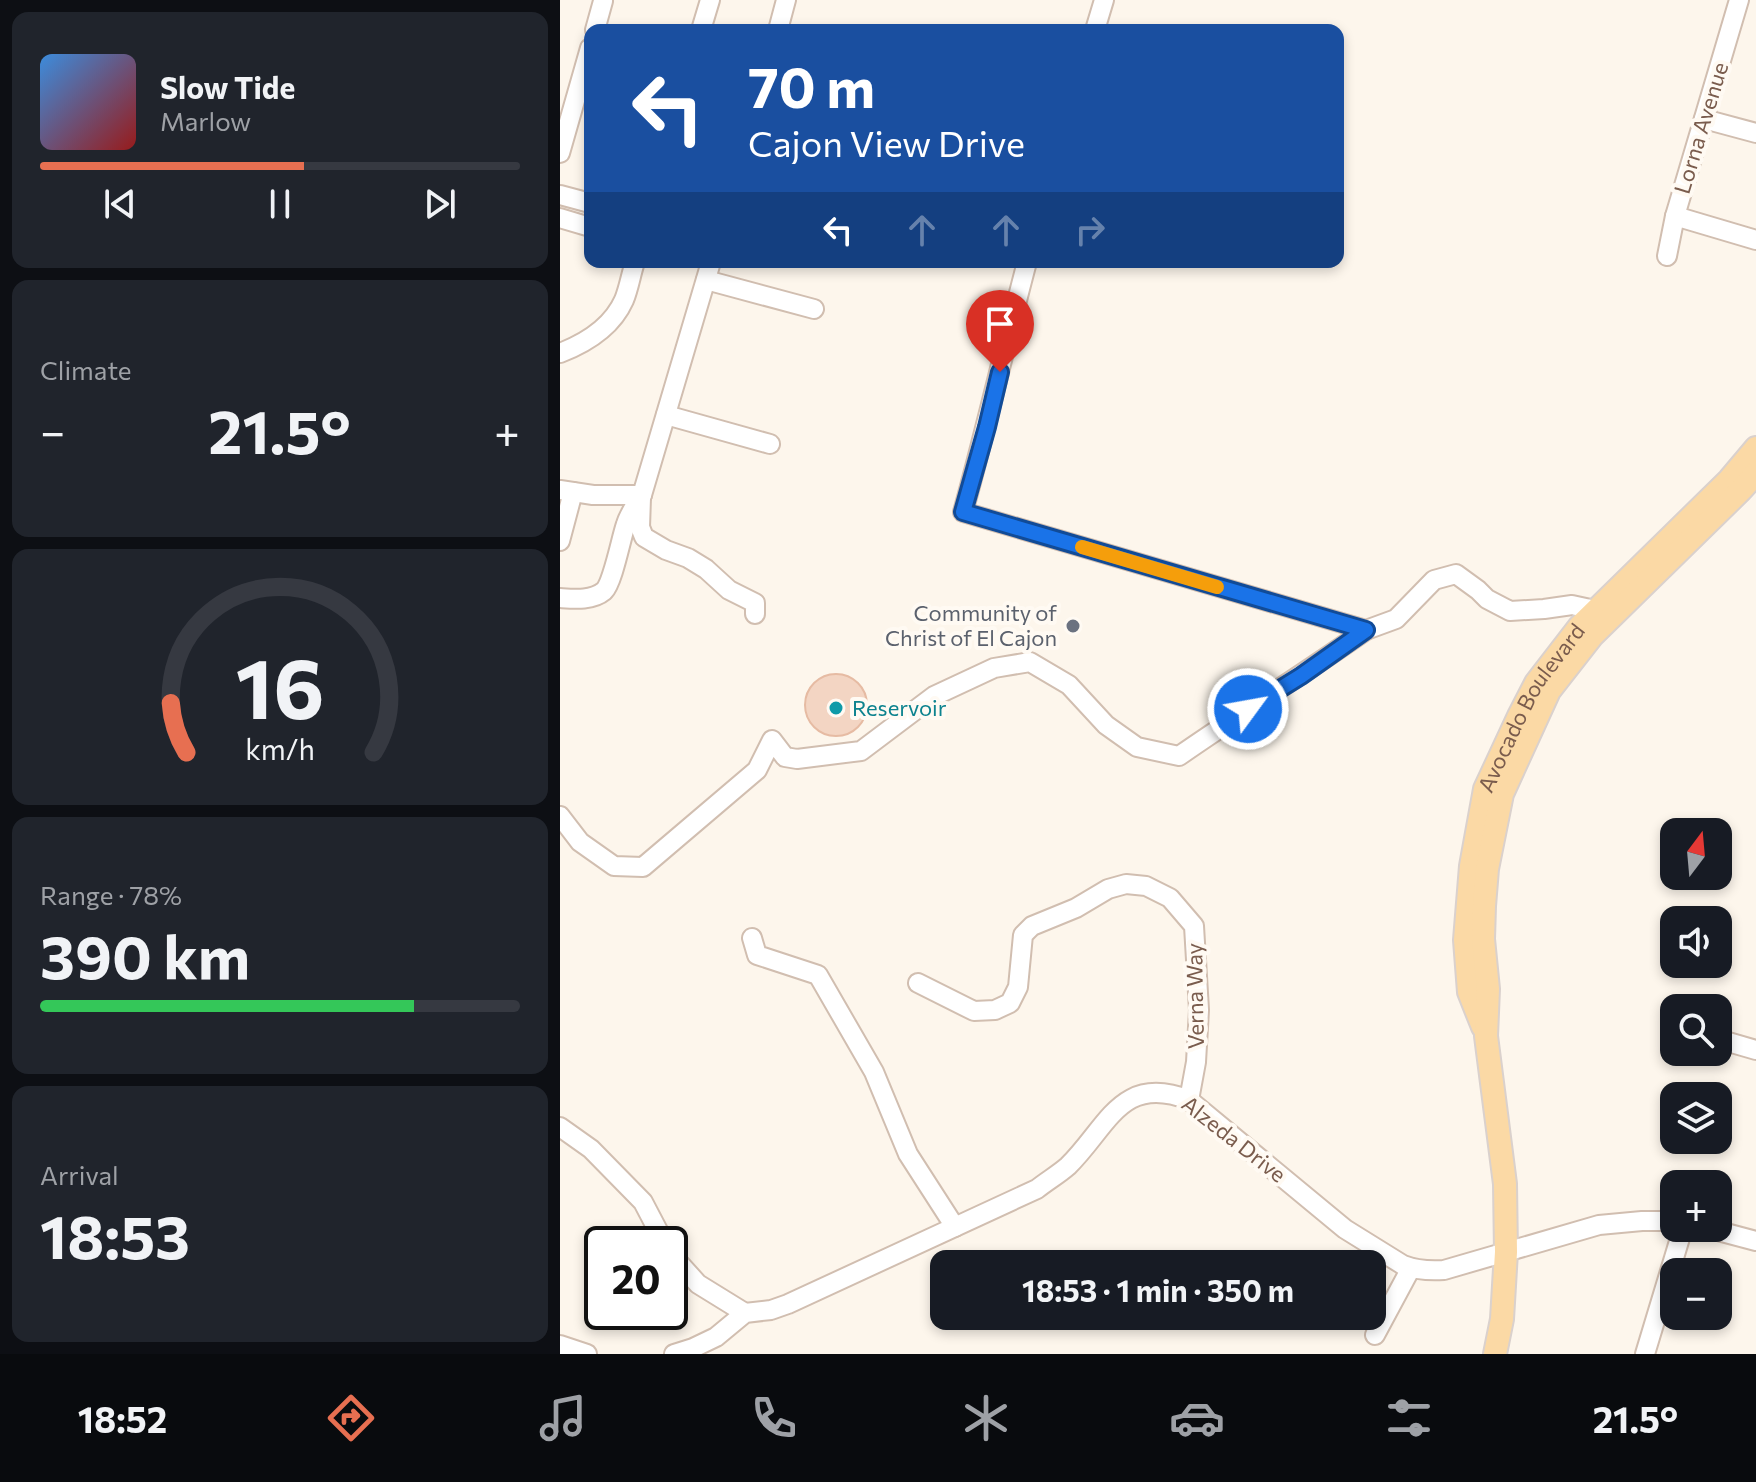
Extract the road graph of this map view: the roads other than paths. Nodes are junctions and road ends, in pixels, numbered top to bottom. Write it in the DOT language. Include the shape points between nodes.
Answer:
graph roads {
  1 [pos="710,0"];
  2 [pos="786,0"];
  3 [pos="1104,0"];
  4 [pos="1739,0"];
  5 [pos="603,1"];
  6 [pos="597,24"];
  7 [pos="703,24"];
  8 [pos="780,24"];
  9 [pos="1097,24"];
  10 [pos="584,69"];
  11 [pos="1704,119"];
  12 [pos="1756,133"];
  13 [pos="560,153"];
  14 [pos="560,195"];
  15 [pos="584,201"];
  16 [pos="1675,216"];
  17 [pos="560,218"];
  18 [pos="584,225"];
  19 [pos="1756,240"];
  20 [pos="1667,256"];
  21 [pos="633,268"];
  22 [pos="1025,268"];
  23 [pos="709,271"];
  24 [pos="814,309"];
  25 [pos="560,353"];
  26 [pos="666,415"];
  27 [pos="770,444"];
  28 [pos="1756,448"];
  29 [pos="1756,473"];
  30 [pos="566,491"];
  31 [pos="642,495"];
  32 [pos="560,541"];
  33 [pos="560,598"];
  34 [pos="1595,610"];
  35 [pos="755,614"];
  36 [pos="1366,630"];
  37 [pos="560,816"];
  38 [pos="752,938"];
  39 [pos="918,983"];
  40 [pos="1486,1036"];
  41 [pos="1732,1043"];
  42 [pos="1756,1050"];
  43 [pos="1189,1100"];
  44 [pos="560,1127"];
  45 [pos="1660,1221"];
  46 [pos="656,1226"];
  47 [pos="955,1227"];
  48 [pos="1732,1235"];
  49 [pos="1756,1241"];
  50 [pos="1679,1242"];
  51 [pos="1506,1252"];
  52 [pos="1411,1268"];
  53 [pos="688,1273"];
  54 [pos="745,1313"];
  55 [pos="1375,1335"];
  56 [pos="560,1345"];
  57 [pos="587,1354"];
  58 [pos="674,1354"];
  59 [pos="1495,1354"];
  60 [pos="1645,1354"];
  1 -- 7 [label="street"];
  2 -- 8 [label="street"];
  3 -- 9 [label="street"];
  4 -- 11 [label="street, Lorna Avenue"];
  5 -- 6 [label="street"];
  10 -- 13 [label="street"];
  11 -- 12 [label="street"];
  11 -- 16 [label="street, Lorna Avenue"];
  14 -- 15 [label="street"];
  16 -- 19 [label="street"];
  16 -- 20 [label="street, Lorna Avenue"];
  17 -- 18 [label="street"];
  21 -- 25 [label="street" via="623,301 608,323 592,338"];
  22 -- 36 [label="street" via="963,512"];
  23 -- 24 [label="street"];
  23 -- 26 [label="street"];
  26 -- 27 [label="street"];
  26 -- 31 [label="street"];
  28 -- 34 [label="main road, Avocado Boulevard"];
  29 -- 40 [label="main road, Avocado Boulevard" via="1592,636 1549,691 1533,722 1502,794 1487,869"];
  30 -- 31 [label="street"];
  30 -- 32 [label="street"];
  31 -- 33 [label="street" via="627,519 605,590 592,597"];
  31 -- 35 [label="street" via="644,537 706,569 729,590 755,603"];
  34 -- 36 [label="street" via="1572,605 1510,611 1456,574 1434,580 1396,619"];
  34 -- 40 [label="main road, Avocado Boulevard" via="1536,683 1485,789 1465,940 1469,992"];
  36 -- 37 [label="street" via="1179,756 1137,747 1106,725 1069,685 1030,662 994,668 934,696 861,751 797,759 785,757 772,740 757,770 643,867 614,866 580,842"];
  38 -- 47 [label="street" via="757,955 818,975 874,1072 908,1154"];
  39 -- 43 [label="street, Verna Way" via="974,1011 995,1010 1010,1003 1018,987 1023,935 1032,926 1108,889 1146,886 1170,898 1194,926 1199,1010"];
  40 -- 51 [label="main road, Avocado Boulevard" via="1505,1184"];
  41 -- 42 [label="street"];
  43 -- 47 [label="street, Alzeda Drive" via="1158,1092 1127,1099 1067,1167 1037,1189"];
  43 -- 52 [label="street, Alzeda Drive" via="1345,1229"];
  44 -- 46 [label="street" via="591,1149 643,1202"];
  45 -- 51 [label="street, Alzeda Drive" via="1599,1225"];
  47 -- 54 [label="street, Alzeda Drive" via="788,1304"];
  48 -- 49 [label="street"];
  50 -- 60 [label="street"];
  51 -- 52 [label="street, Alzeda Drive" via="1444,1270"];
  51 -- 59 [label="main road, Avocado Boulevard"];
  52 -- 55 [label="street"];
  53 -- 54 [label="street"];
  54 -- 58 [label="street, Alzeda Drive" via="716,1337"];
  56 -- 57 [label="street"];
}
